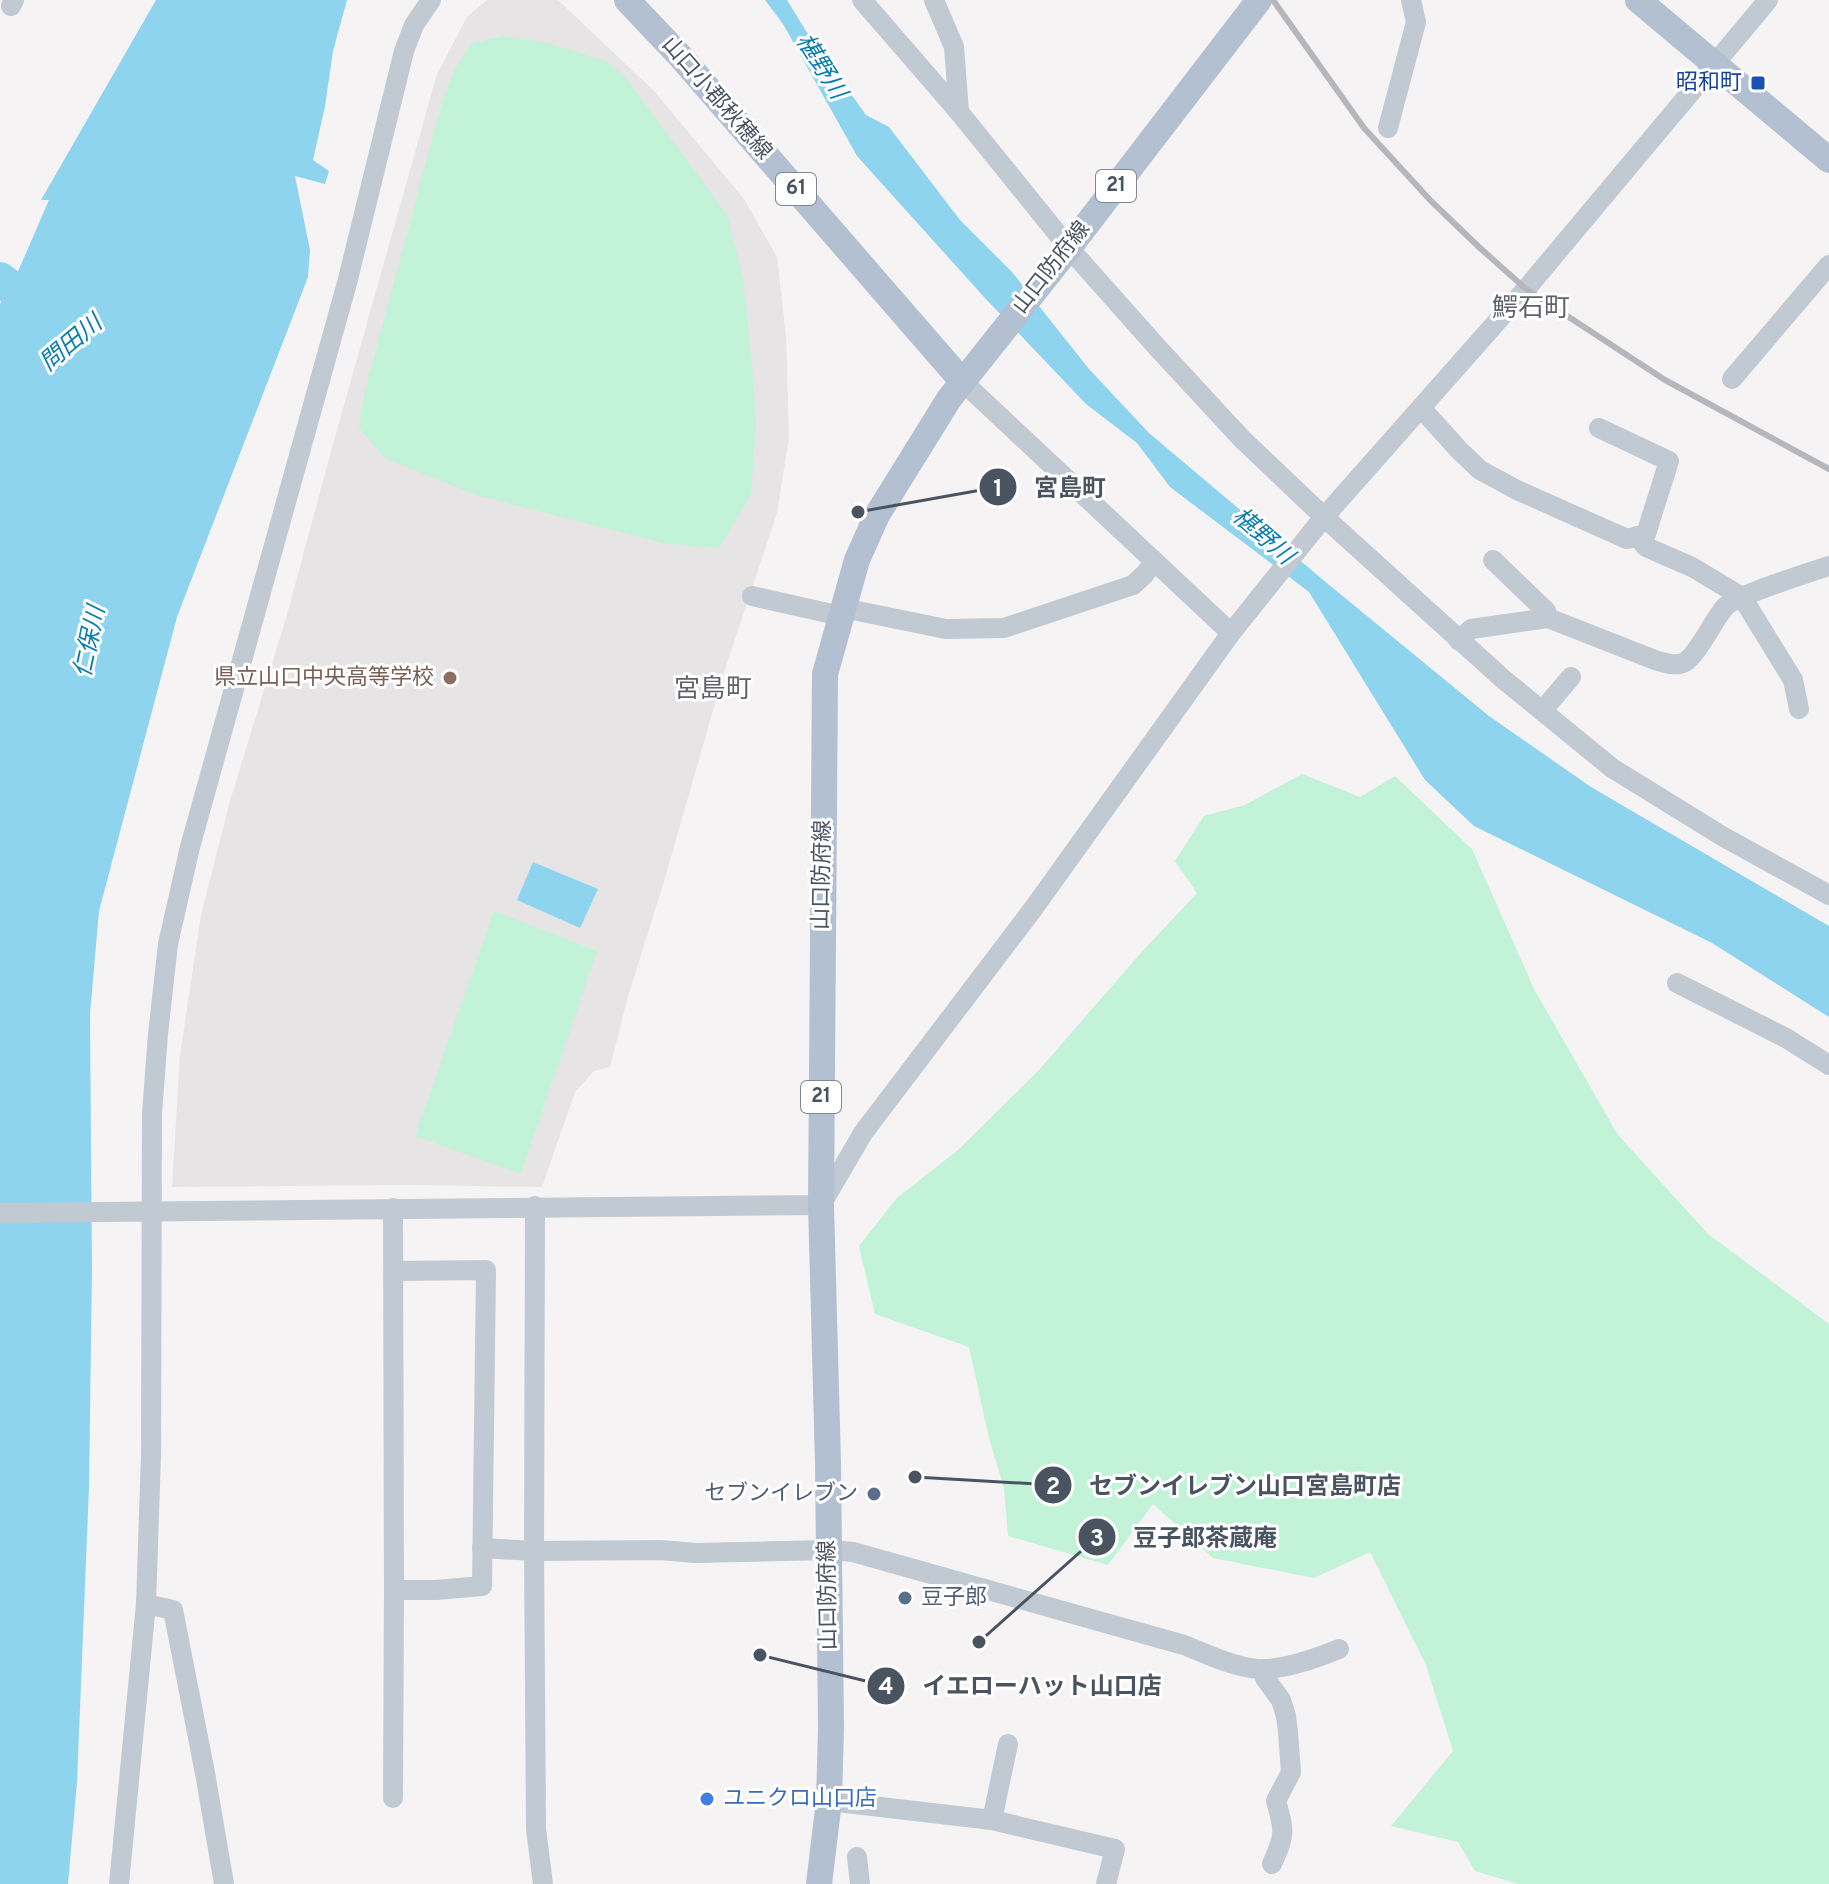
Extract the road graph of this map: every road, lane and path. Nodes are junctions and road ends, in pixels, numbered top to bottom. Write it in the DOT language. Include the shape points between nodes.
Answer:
graph roads {
  1 [pos="431,0"];
  2 [pos="627,0"];
  3 [pos="862,0"];
  4 [pos="934,0"];
  5 [pos="1259,0"];
  6 [pos="1411,0"];
  7 [pos="1638,0"];
  8 [pos="1768,0"];
  9 [pos="1715,63"];
  10 [pos="959,112"];
  11 [pos="1388,128"];
  12 [pos="1829,160"];
  13 [pos="1065,253"];
  14 [pos="1829,265"];
  15 [pos="1732,379"];
  16 [pos="962,381"];
  17 [pos="1421,408"];
  18 [pos="1599,428"];
  19 [pos="1321,522"];
  20 [pos="1637,536"];
  21 [pos="1493,560"];
  22 [pos="1154,562"];
  23 [pos="1829,566"];
  24 [pos="752,596"];
  25 [pos="1742,597"];
  26 [pos="842,612"];
  27 [pos="1548,618"];
  28 [pos="1234,630"];
  29 [pos="1459,641"];
  30 [pos="1571,677"];
  31 [pos="1799,709"];
  32 [pos="1542,711"];
  33 [pos="1829,895"];
  34 [pos="1677,983"];
  35 [pos="1829,1065"];
  36 [pos="821,1205"];
  37 [pos="535,1206"];
  38 [pos="393,1208"];
  39 [pos="151,1211"];
  40 [pos="0,1213"];
  41 [pos="395,1271"];
  42 [pos="482,1548"];
  43 [pos="828,1550"];
  44 [pos="534,1551"];
  45 [pos="394,1590"];
  46 [pos="146,1604"];
  47 [pos="1339,1649"];
  48 [pos="1263,1669"];
  49 [pos="1008,1744"];
  50 [pos="393,1798"];
  51 [pos="829,1801"];
  52 [pos="992,1820"];
  53 [pos="857,1857"];
  54 [pos="1272,1864"];
  55 [pos="119,1884"];
  56 [pos="224,1884"];
  57 [pos="543,1884"];
  58 [pos="819,1884"];
  59 [pos="860,1884"];
  60 [pos="1106,1884"];
  1 -- 39 [label="street" via="404,51 343,298 176,902 158,1034"];
  2 -- 16 [label="main road, 山口小郡秋穂線 / 61"];
  3 -- 10 [label="street"];
  4 -- 10 [label="street" via="954,47"];
  5 -- 13 [label="main road, 山口防府線 / 21"];
  6 -- 11 [label="street" via="1416,22"];
  7 -- 9 [label="main road"];
  8 -- 9 [label="street"];
  9 -- 12 [label="main road"];
  9 -- 17 [label="street"];
  10 -- 13 [label="street"];
  13 -- 16 [label="main road, 山口防府線 / 21"];
  13 -- 19 [label="street"];
  14 -- 15 [label="street"];
  16 -- 22 [label="street"];
  16 -- 26 [label="main road, 山口防府線 / 21" via="877,515"];
  17 -- 19 [label="street"];
  17 -- 20 [label="street" via="1480,470 1627,539"];
  18 -- 20 [label="street" via="1673,452 1646,534"];
  19 -- 28 [label="street"];
  19 -- 29 [label="street"];
  20 -- 25 [label="street" via="1646,547"];
  21 -- 27 [label="street"];
  22 -- 26 [label="street" via="1133,585 1004,628 946,629"];
  22 -- 28 [label="street"];
  23 -- 25 [label="street"];
  24 -- 26 [label="street"];
  25 -- 27 [label="street" via="1727,604 1684,662 1669,664"];
  25 -- 31 [label="street" via="1793,680"];
  26 -- 36 [label="main road, 山口防府線 / 21" via="825,674"];
  27 -- 29 [label="street" via="1471,629"];
  28 -- 36 [label="street" via="863,1133"];
  29 -- 32 [label="street"];
  30 -- 32 [label="street"];
  32 -- 33 [label="street" via="1612,768"];
  34 -- 35 [label="street"];
  36 -- 37 [label="street"];
  36 -- 43 [label="main road, 山口防府線 / 21"];
  37 -- 38 [label="street"];
  37 -- 44 [label="street"];
  38 -- 39 [label="street"];
  38 -- 41 [label="street"];
  39 -- 40 [label="street"];
  39 -- 46 [label="street"];
  41 -- 42 [label="street" via="486,1270"];
  41 -- 45 [label="street"];
  42 -- 44 [label="street"];
  42 -- 45 [label="street" via="482,1586"];
  43 -- 44 [label="street"];
  43 -- 48 [label="street" via="853,1552"];
  43 -- 51 [label="main road, 山口防府線 / 21"];
  44 -- 57 [label="street" via="536,1829"];
  45 -- 50 [label="street"];
  46 -- 55 [label="street"];
  46 -- 56 [label="street" via="173,1610"];
  47 -- 48 [label="street" via="1310,1661"];
  48 -- 54 [label="street" via="1286,1716 1291,1772 1276,1801 1283,1827"];
  49 -- 52 [label="street"];
  51 -- 52 [label="street"];
  51 -- 58 [label="main road, 山口防府線 / 21"];
  52 -- 60 [label="street" via="1115,1849"];
  53 -- 59 [label="street"];
}
